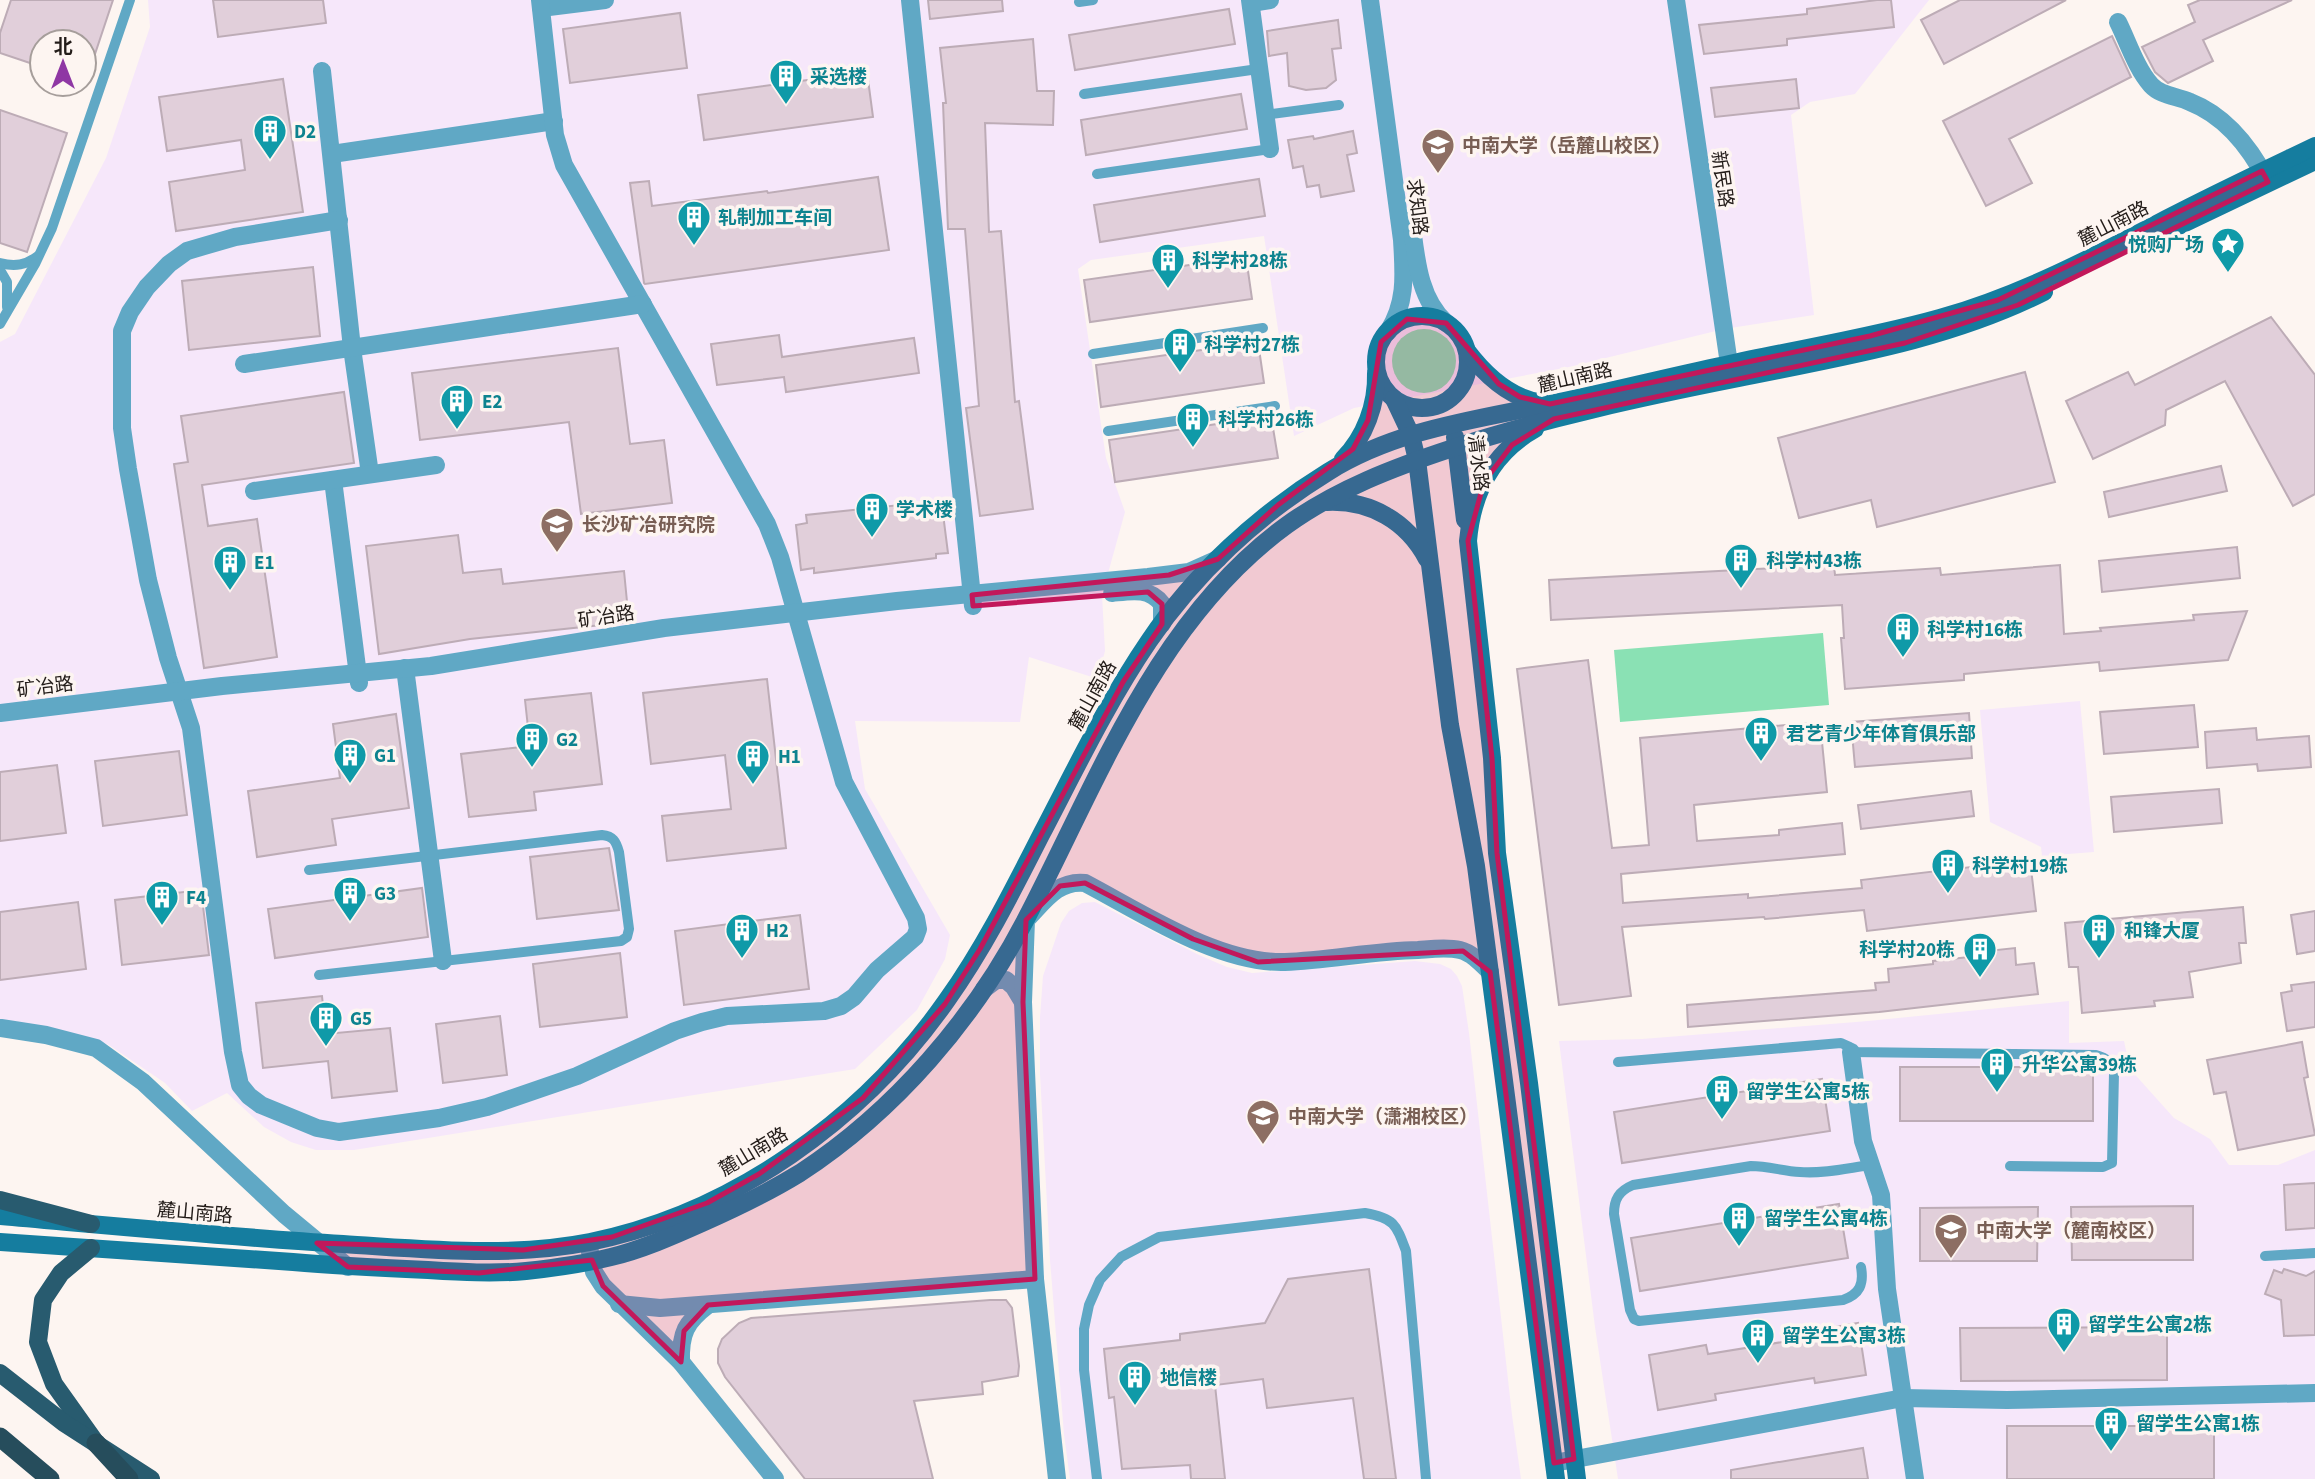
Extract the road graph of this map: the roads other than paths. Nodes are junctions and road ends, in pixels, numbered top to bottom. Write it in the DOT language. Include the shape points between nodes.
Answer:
graph roads {
  1 [pos="130,0"];
  2 [pos="605,0"];
  3 [pos="910,0"];
  4 [pos="1093,0"];
  5 [pos="1270,0"];
  6 [pos="1370,0"];
  7 [pos="1381,0"];
  8 [pos="1676,0"];
  9 [pos="1250,1"];
  10 [pos="1079,2"];
  11 [pos="540,4"];
  12 [pos="2118,22"];
  13 [pos="1258,69"];
  14 [pos="322,71"];
  15 [pos="1084,93"];
  16 [pos="1339,105"];
  17 [pos="1265,114"];
  18 [pos="554,121"];
  19 [pos="2315,146"];
  20 [pos="1270,149"];
  21 [pos="332,154"];
  22 [pos="2315,160"];
  23 [pos="1097,174"];
  24 [pos="2265,176"];
  25 [pos="339,220"];
  26 [pos="40,254"];
  27 [pos="0,263"];
  28 [pos="0,270"];
  29 [pos="643,304"];
  30 [pos="6,313"];
  31 [pos="1446,323"];
  32 [pos="0,324"];
  33 [pos="1263,328"];
  34 [pos="1388,332"];
  35 [pos="352,348"];
  36 [pos="1467,351"];
  37 [pos="1093,354"];
  38 [pos="244,364"];
  39 [pos="1728,364"];
  40 [pos="1376,366"];
  41 [pos="1459,391"];
  42 [pos="1394,399"];
  43 [pos="1275,406"];
  44 [pos="1552,412"];
  45 [pos="1453,424"];
  46 [pos="1108,431"];
  47 [pos="1411,435"];
  48 [pos="1457,447"];
  49 [pos="1417,460"];
  50 [pos="436,465"];
  51 [pos="1331,470"];
  52 [pos="370,474"];
  53 [pos="334,480"];
  54 [pos="254,491"];
  55 [pos="1324,503"];
  56 [pos="1468,541"];
  57 [pos="1218,559"];
  58 [pos="1430,567"];
  59 [pos="973,600"];
  60 [pos="798,619"];
  61 [pos="1161,624"];
  62 [pos="406,674"];
  63 [pos="358,678"];
  64 [pos="181,696"];
  65 [pos="0,713"];
  66 [pos="0,723"];
  67 [pos="429,856"];
  68 [pos="309,870"];
  69 [pos="1026,920"];
  70 [pos="443,961"];
  71 [pos="1490,972"];
  72 [pos="319,975"];
  73 [pos="984,989"];
  74 [pos="1023,1002"];
  75 [pos="1,1028"];
  76 [pos="1851,1052"];
  77 [pos="1618,1062"];
  78 [pos="1871,1165"];
  79 [pos="2010,1166"];
  80 [pos="0,1200"];
  81 [pos="0,1216"];
  82 [pos="91,1224"];
  83 [pos="0,1242"];
  84 [pos="317,1242"];
  85 [pos="90,1248"];
  86 [pos="590,1251"];
  87 [pos="2315,1253"];
  88 [pos="2265,1256"];
  89 [pos="348,1266"];
  90 [pos="1861,1267"];
  91 [pos="1035,1279"];
  92 [pos="619,1304"];
  93 [pos="708,1305"];
  94 [pos="681,1362"];
  95 [pos="0,1373"];
  96 [pos="2315,1393"];
  97 [pos="1904,1404"];
  98 [pos="2315,1405"];
  99 [pos="0,1437"];
  100 [pos="96,1443"];
  101 [pos="1576,1469"];
  102 [pos="1555,1472"];
  103 [pos="50,1479"];
  104 [pos="129,1479"];
  105 [pos="150,1479"];
  106 [pos="775,1479"];
  107 [pos="1057,1479"];
  108 [pos="1097,1479"];
  109 [pos="1426,1479"];
  110 [pos="1915,1479"];
  1 -- 26 [label="lane"];
  2 -- 11 [label="street"];
  3 -- 59 [label="street"];
  4 -- 10 [label="lane"];
  5 -- 9 [label="street"];
  6 -- 34 [label="street, 求知路" via="1404,273 1401,305"];
  7 -- 31 [label="street, 求知路" via="1417,262 1426,295"];
  8 -- 39 [label="street, 新民路"];
  9 -- 13 [label="street"];
  11 -- 18 [label="street"];
  12 -- 24 [label="street" via="2152,86 2207,109 2238,137"];
  13 -- 15 [label="lane"];
  13 -- 17 [label="street"];
  14 -- 21 [label="street"];
  16 -- 17 [label="lane"];
  17 -- 20 [label="street"];
  18 -- 21 [label="street"];
  18 -- 29 [label="street" via="564,165"];
  19 -- 24 [label="main road, 麓山南路"];
  20 -- 23 [label="lane"];
  21 -- 25 [label="street"];
  22 -- 24 [label="main road, 麓山南路"];
  24 -- 39 [label="main road, 麓山南路" via="1998,300 1870,336"];
  24 -- 44 [label="main road, 麓山南路" via="2018,305 1961,327 1893,345"];
  25 -- 35 [label="street"];
  25 -- 64 [label="street" via="235,237 187,251 147,287 122,331 126,455 148,580"];
  26 -- 27 [label="lane" via="16,265"];
  26 -- 30 [label="lane"];
  28 -- 30 [label="lane" via="7,282"];
  29 -- 35 [label="street"];
  29 -- 60 [label="street" via="767,524"];
  30 -- 32 [label="lane"];
  31 -- 34 [label="main road" via="1415,317"];
  31 -- 36 [label="main road"];
  33 -- 37 [label="lane"];
  34 -- 40 [label="main road"];
  35 -- 38 [label="street"];
  35 -- 52 [label="street"];
  36 -- 41 [label="main road" via="1467,372"];
  36 -- 44 [label="main road" via="1508,390"];
  39 -- 44 [label="main road, 麓山南路"];
  40 -- 42 [label="main road" via="1379,379"];
  40 -- 51 [label="main road" via="1373,400 1362,435"];
  41 -- 42 [label="main road" via="1443,403 1423,408"];
  41 -- 45 [label="main road, 清水路"];
  42 -- 47 [label="main road"];
  43 -- 46 [label="lane"];
  44 -- 45 [label="main road, 麓山南路"];
  44 -- 48 [label="main road, 麓山南路"];
  44 -- 56 [label="main road" via="1496,463 1475,501"];
  45 -- 47 [label="main road, 麓山南路"];
  45 -- 48 [label="main road, 清水路"];
  47 -- 49 [label="main road"];
  47 -- 51 [label="main road, 麓山南路"];
  48 -- 49 [label="main road, 麓山南路"];
  48 -- 56 [label="main road, 清水路"];
  49 -- 55 [label="main road, 麓山南路"];
  49 -- 58 [label="main road"];
  50 -- 52 [label="street"];
  51 -- 57 [label="main road, 麓山南路" via="1278,505"];
  52 -- 53 [label="street"];
  53 -- 54 [label="street"];
  53 -- 63 [label="street"];
  55 -- 58 [label="main road" via="1344,501 1386,515 1419,544"];
  55 -- 69 [label="main road, 麓山南路" via="1290,522 1254,551 1181,633 1108,754"];
  56 -- 101 [label="main road" via="1492,758 1497,853"];
  57 -- 59 [label="street, 矿冶路" via="1189,572"];
  57 -- 61 [label="main road, 麓山南路"];
  58 -- 71 [label="main road"];
  59 -- 60 [label="street, 矿冶路"];
  59 -- 61 [label="street, 矿冶路" via="1147,592 1162,604"];
  60 -- 62 [label="street, 矿冶路" via="664,628"];
  60 -- 64 [label="street" via="844,782 911,907 918,929 915,937 854,997 824,1012 727,1016 702,1022 577,1076 487,1107 370,1129 339,1132 317,1128 261,1105 240,1085 191,729"];
  61 -- 86 [label="main road, 麓山南路" via="1122,681 980,949 945,1004 863,1098 812,1140 759,1174 707,1203"];
  62 -- 63 [label="street, 矿冶路"];
  62 -- 67 [label="street"];
  63 -- 64 [label="street, 矿冶路"];
  64 -- 65 [label="street, 矿冶路"];
  64 -- 66 [label="street, 矿冶路"];
  67 -- 68 [label="lane"];
  67 -- 70 [label="street"];
  67 -- 70 [label="lane" via="602,835 617,842 619,852 629,929 621,941"];
  69 -- 71 [label="street" via="1060,886 1085,883 1193,939 1258,962 1447,949 1469,954"];
  69 -- 73 [label="main road, 麓山南路"];
  69 -- 74 [label="street"];
  70 -- 72 [label="lane"];
  71 -- 102 [label="main road"];
  73 -- 74 [label="street" via="996,980 1006,980"];
  73 -- 86 [label="main road, 麓山南路" via="920,1070 857,1132 799,1174 684,1231 612,1257"];
  74 -- 91 [label="street"];
  75 -- 84 [label="street" via="96,1048 143,1082"];
  76 -- 77 [label="lane" via="1841,1043"];
  76 -- 78 [label="street" via="1860,1126"];
  76 -- 79 [label="lane" via="2105,1057 2114,1073 2112,1163 2103,1167"];
  78 -- 90 [label="lane" via="1814,1172 1751,1166 1633,1185 1618,1195 1614,1205 1630,1310 1639,1321 1843,1300 1862,1285"];
  78 -- 97 [label="street" via="1881,1195 1887,1289"];
  80 -- 82 [label="main road"];
  81 -- 82 [label="main road, 麓山南路"];
  82 -- 84 [label="main road, 麓山南路"];
  83 -- 85 [label="main road, 麓山南路"];
  84 -- 86 [label="main road, 麓山南路" via="437,1250"];
  84 -- 89 [label="street"];
  85 -- 89 [label="main road, 麓山南路"];
  85 -- 100 [label="main road" via="61,1273 43,1300 38,1342 54,1384"];
  86 -- 89 [label="main road, 麓山南路" via="521,1272"];
  86 -- 92 [label="street" via="598,1279"];
  87 -- 88 [label="lane"];
  91 -- 93 [label="street"];
  91 -- 107 [label="street"];
  92 -- 93 [label="street" via="660,1308"];
  92 -- 94 [label="street"];
  93 -- 94 [label="street" via="684,1331"];
  94 -- 106 [label="street"];
  95 -- 100 [label="main road"];
  96 -- 97 [label="street"];
  97 -- 98 [label="street" via="2007,1411"];
  97 -- 101 [label="street"];
  97 -- 110 [label="street"];
  99 -- 103 [label="highway"];
  100 -- 104 [label="highway"];
  100 -- 105 [label="main road"];
  101 -- 102 [label="street"];
  108 -- 109 [label="lane" via="1084,1370 1084,1329 1100,1280 1121,1257 1159,1237 1365,1213 1385,1217 1398,1230 1406,1251"];
}
